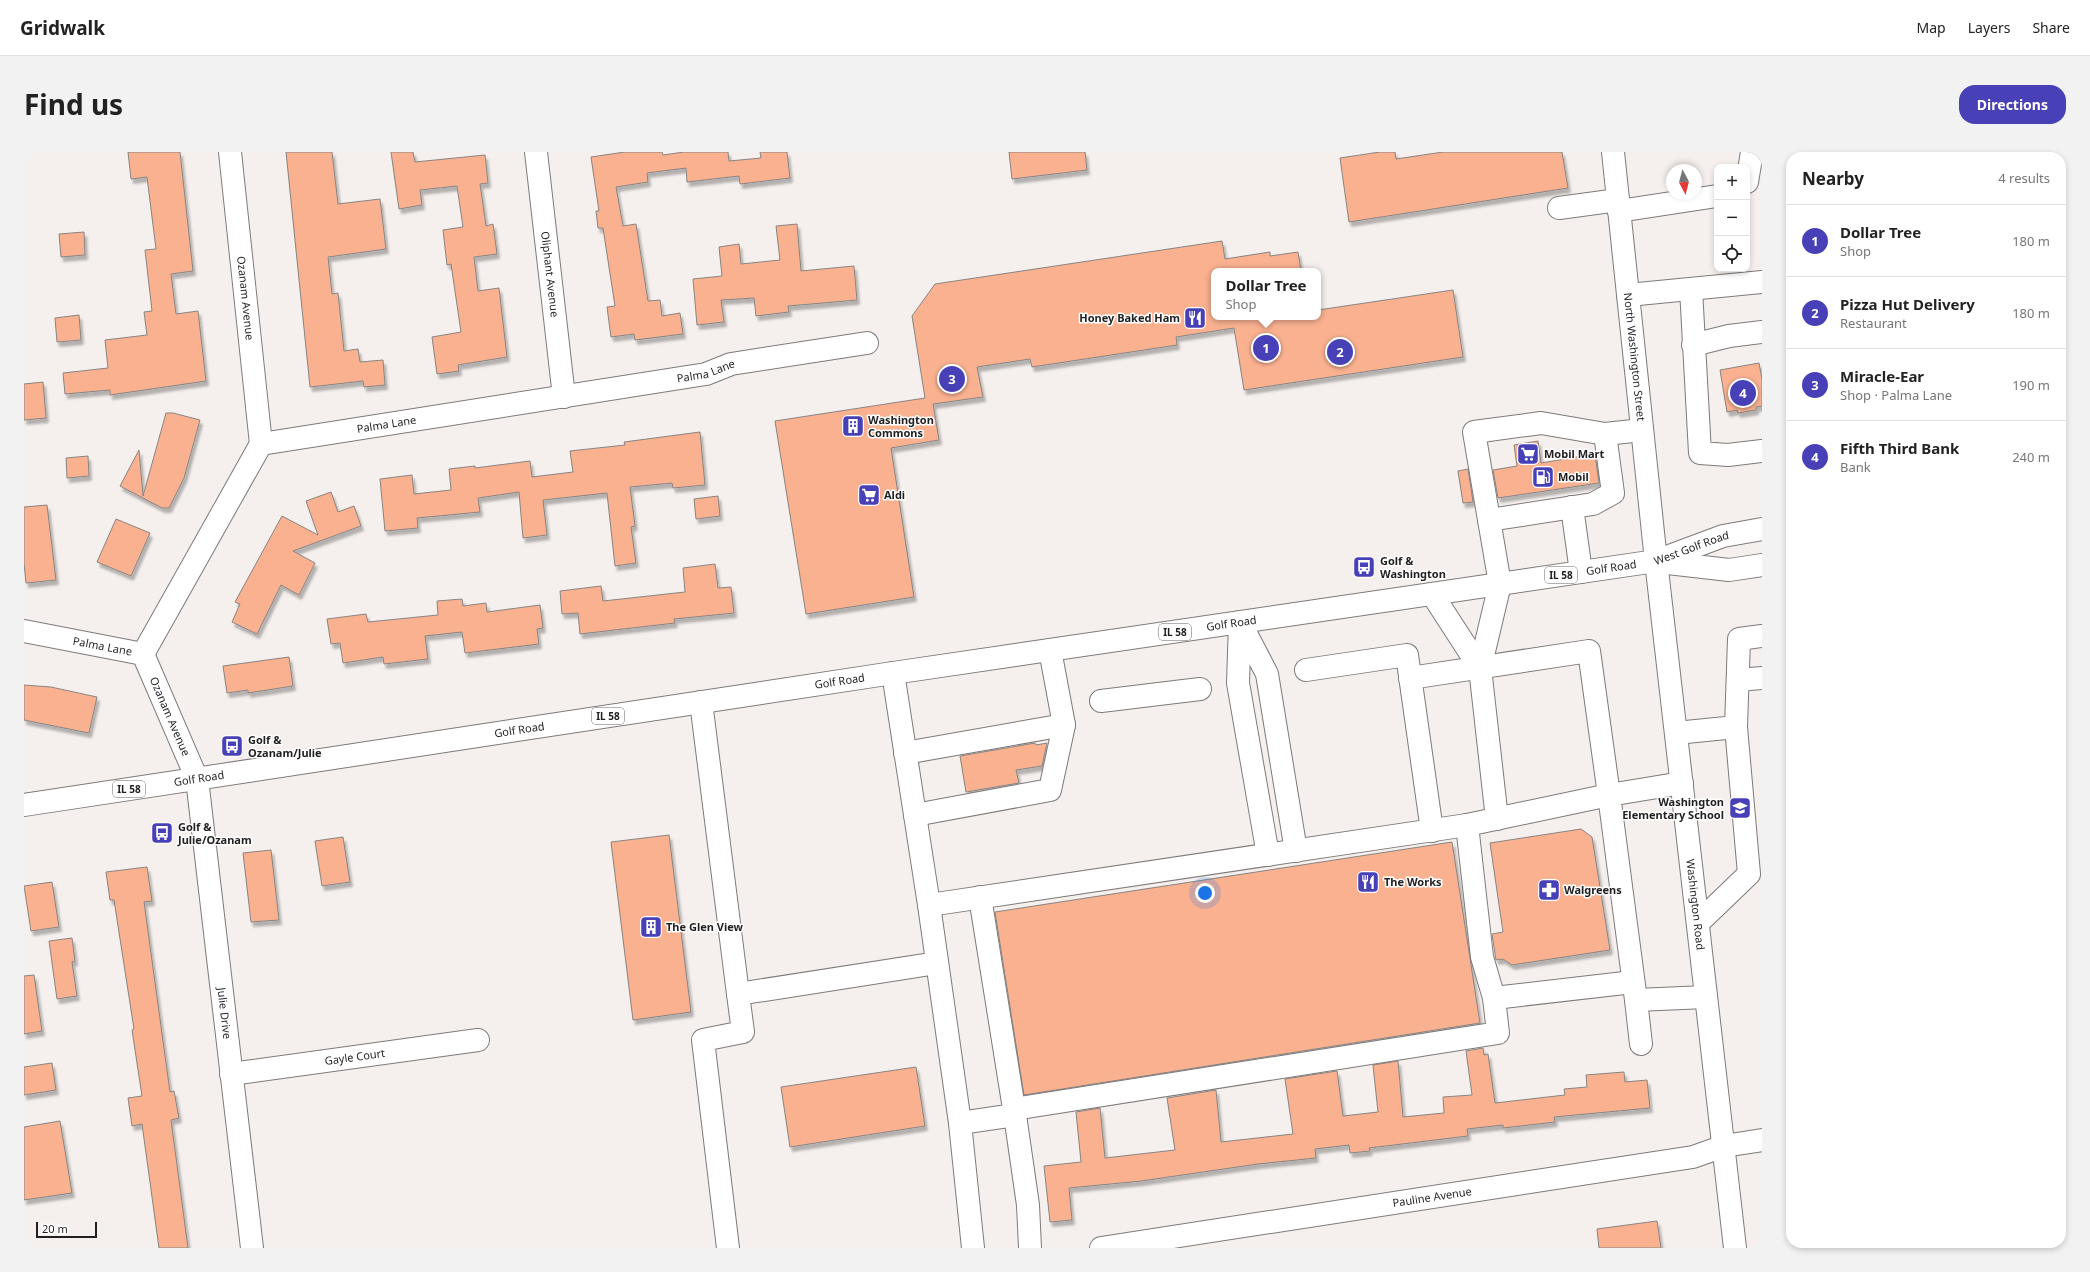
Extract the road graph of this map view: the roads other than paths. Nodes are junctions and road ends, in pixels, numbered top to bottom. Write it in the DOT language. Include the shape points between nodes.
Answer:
graph roads {
  1 [pos="230,152"];
  2 [pos="536,152"];
  3 [pos="1613,152"];
  4 [pos="1752,152"];
  5 [pos="1750,164"];
  6 [pos="1762,189"];
  7 [pos="1750,191"];
  8 [pos="1714,196"];
  9 [pos="1619,205"];
  10 [pos="1559,208"];
  11 [pos="1762,282"];
  12 [pos="1691,289"];
  13 [pos="1628,295"];
  14 [pos="1762,332"];
  15 [pos="867,344"];
  16 [pos="1693,345"];
  17 [pos="564,397"];
  18 [pos="1642,430"];
  19 [pos="1605,434"];
  20 [pos="261,444"];
  21 [pos="1762,451"];
  22 [pos="1572,507"];
  23 [pos="1489,520"];
  24 [pos="1762,529"];
  25 [pos="1656,561"];
  26 [pos="1762,565"];
  27 [pos="1581,572"];
  28 [pos="1500,584"];
  29 [pos="1432,594"];
  30 [pos="1240,622"];
  31 [pos="24,631"];
  32 [pos="1762,636"];
  33 [pos="1050,650"];
  34 [pos="143,654"];
  35 [pos="1480,668"];
  36 [pos="1306,670"];
  37 [pos="893,673"];
  38 [pos="1410,678"];
  39 [pos="1762,678"];
  40 [pos="1738,680"];
  41 [pos="1200,689"];
  42 [pos="1101,701"];
  43 [pos="701,702"];
  44 [pos="1064,725"];
  45 [pos="1736,727"];
  46 [pos="1676,733"];
  47 [pos="905,754"];
  48 [pos="197,779"];
  49 [pos="1682,783"];
  50 [pos="1609,795"];
  51 [pos="24,805"];
  52 [pos="915,815"];
  53 [pos="1497,819"];
  54 [pos="1467,825"];
  55 [pos="1432,831"];
  56 [pos="1296,851"];
  57 [pos="1268,855"];
  58 [pos="980,897"];
  59 [pos="929,905"];
  60 [pos="1698,923"];
  61 [pos="937,963"];
  62 [pos="1634,991"];
  63 [pos="738,994"];
  64 [pos="1706,997"];
  65 [pos="1494,998"];
  66 [pos="478,1040"];
  67 [pos="1641,1044"];
  68 [pos="231,1074"];
  69 [pos="1015,1112"];
  70 [pos="960,1123"];
  71 [pos="1762,1140"];
  72 [pos="1724,1146"];
  73 [pos="252,1248"];
  74 [pos="728,1248"];
  75 [pos="973,1248"];
  76 [pos="1030,1248"];
  77 [pos="1101,1248"];
  78 [pos="1735,1248"];
  1 -- 20 [label="street, Ozanam Avenue"];
  2 -- 17 [label="street, Oliphant Avenue"];
  3 -- 9 [label="street, North Washington Street"];
  4 -- 5 [label="street"];
  6 -- 7 [label="street"];
  8 -- 9 [label="street"];
  9 -- 10 [label="street"];
  9 -- 13 [label="street, North Washington Street"];
  11 -- 12 [label="street"];
  12 -- 13 [label="street"];
  12 -- 16 [label="street"];
  13 -- 18 [label="street, North Washington Street"];
  14 -- 16 [label="street" via="1729,336"];
  15 -- 17 [label="street, Palma Lane" via="731,364 706,374"];
  16 -- 21 [label="street" via="1700,453 1728,455"];
  17 -- 20 [label="street, Palma Lane"];
  18 -- 19 [label="street"];
  18 -- 25 [label="street, North Washington Street"];
  19 -- 22 [label="street" via="1613,493 1593,504"];
  19 -- 23 [label="street" via="1541,423 1474,432"];
  20 -- 34 [label="street, Palma Lane"];
  22 -- 23 [label="street"];
  22 -- 27 [label="street"];
  23 -- 28 [label="street"];
  24 -- 25 [label="street, West Golf Road / IL 58" via="1723,536"];
  25 -- 26 [label="street, West Golf Road / IL 58" via="1729,570"];
  25 -- 27 [label="street, Golf Road / IL 58"];
  25 -- 46 [label="street, Washington Road"];
  27 -- 28 [label="street, Golf Road / IL 58"];
  28 -- 29 [label="street, Golf Road / IL 58"];
  28 -- 35 [label="street"];
  29 -- 30 [label="street, Golf Road / IL 58"];
  29 -- 35 [label="street"];
  30 -- 33 [label="street, Golf Road / IL 58"];
  30 -- 56 [label="street" via="1267,674"];
  30 -- 57 [label="street" via="1238,683"];
  31 -- 34 [label="street, Palma Lane"];
  32 -- 40 [label="street" via="1739,638"];
  33 -- 37 [label="street, Golf Road / IL 58"];
  33 -- 44 [label="street"];
  34 -- 48 [label="street, Ozanam Avenue"];
  35 -- 38 [label="street"];
  35 -- 50 [label="street" via="1589,650"];
  35 -- 53 [label="street"];
  36 -- 38 [label="street" via="1407,655"];
  37 -- 43 [label="street, Golf Road / IL 58"];
  37 -- 47 [label="street"];
  38 -- 55 [label="street"];
  39 -- 40 [label="street"];
  40 -- 45 [label="street"];
  41 -- 42 [label="street"];
  43 -- 48 [label="street, Golf Road / IL 58"];
  43 -- 63 [label="street"];
  44 -- 47 [label="street"];
  44 -- 52 [label="street" via="1050,790"];
  45 -- 46 [label="street"];
  45 -- 60 [label="street" via="1749,874"];
  46 -- 49 [label="street, Washington Road"];
  47 -- 52 [label="street"];
  48 -- 51 [label="street, Golf Road / IL 58"];
  48 -- 68 [label="street, Julie Drive"];
  49 -- 50 [label="street"];
  49 -- 60 [label="street, Washington Road"];
  50 -- 53 [label="street"];
  50 -- 62 [label="street"];
  52 -- 59 [label="street"];
  53 -- 54 [label="street"];
  54 -- 55 [label="street"];
  54 -- 65 [label="street" via="1482,957"];
  55 -- 56 [label="street"];
  56 -- 57 [label="street"];
  57 -- 58 [label="street"];
  58 -- 59 [label="street"];
  58 -- 69 [label="street"];
  59 -- 61 [label="street"];
  60 -- 64 [label="street, Washington Road"];
  61 -- 63 [label="street"];
  61 -- 70 [label="street"];
  62 -- 64 [label="street"];
  62 -- 65 [label="street"];
  62 -- 67 [label="street"];
  63 -- 74 [label="street" via="743,1032 703,1040"];
  64 -- 72 [label="street, Washington Road"];
  65 -- 69 [label="street" via="1498,1033"];
  66 -- 68 [label="street, Gayle Court"];
  68 -- 73 [label="street, Julie Drive"];
  69 -- 70 [label="street"];
  69 -- 76 [label="street" via="1028,1205"];
  70 -- 75 [label="street"];
  71 -- 72 [label="street, Pauline Avenue"];
  72 -- 77 [label="street, Pauline Avenue" via="1693,1157"];
  72 -- 78 [label="street, Washington Road"];
}
